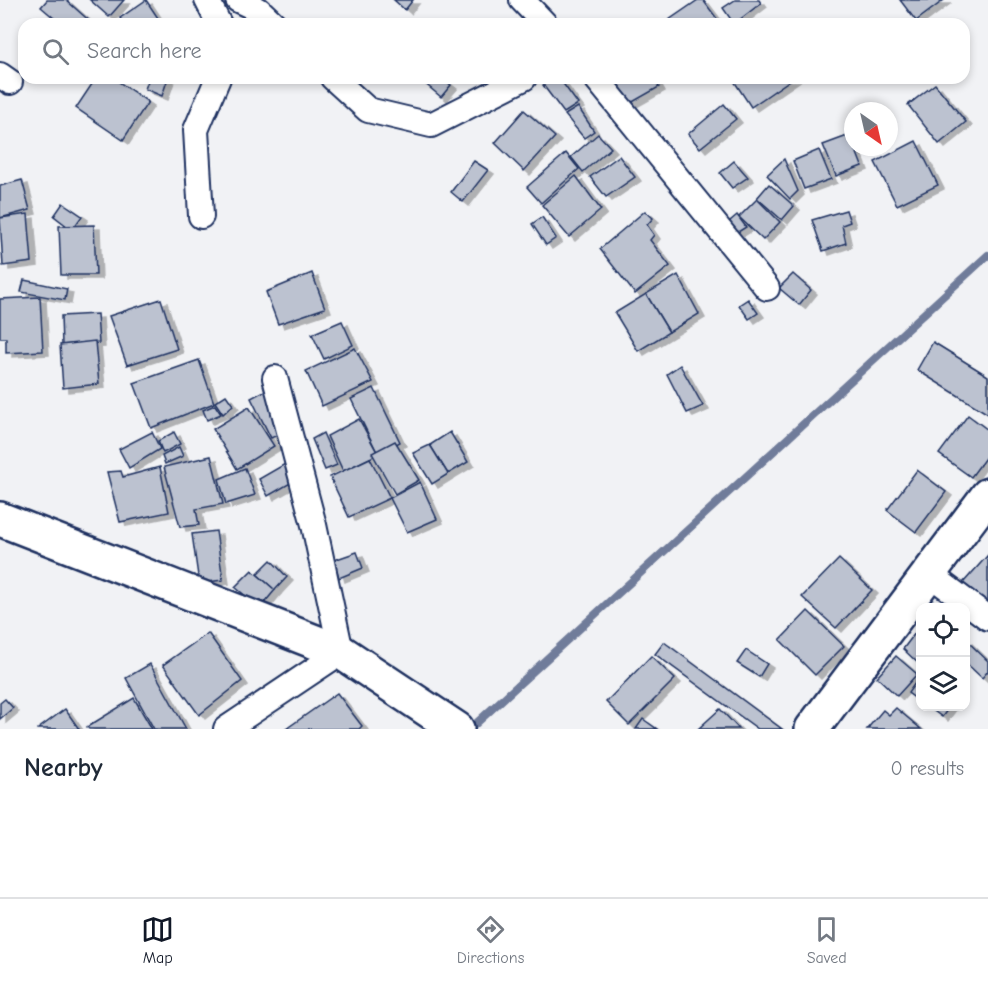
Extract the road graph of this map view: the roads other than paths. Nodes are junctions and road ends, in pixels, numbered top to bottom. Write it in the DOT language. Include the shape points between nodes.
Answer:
graph roads {
  1 [pos="207,0"];
  2 [pos="238,0"];
  3 [pos="522,0"];
  4 [pos="216,18"];
  5 [pos="268,18"];
  6 [pos="539,18"];
  7 [pos="215,84"];
  8 [pos="340,84"];
  9 [pos="512,84"];
  10 [pos="601,84"];
  11 [pos="201,216"];
  12 [pos="767,288"];
  13 [pos="275,378"];
  14 [pos="988,495"];
  15 [pos="0,519"];
  16 [pos="928,573"];
  17 [pos="988,618"];
  18 [pos="341,652"];
  19 [pos="454,727"];
  20 [pos="226,729"];
  21 [pos="812,729"];
  1 -- 4 [label="street"];
  2 -- 5 [label="street"];
  3 -- 6 [label="street"];
  7 -- 11 [label="street" via="196,130"];
  8 -- 9 [label="street" via="369,110 431,125"];
  10 -- 12 [label="street"];
  13 -- 18 [label="street" via="314,525"];
  14 -- 16 [label="street"];
  15 -- 18 [label="street"];
  16 -- 17 [label="street"];
  16 -- 21 [label="street"];
  18 -- 19 [label="street"];
  18 -- 20 [label="street"];
}
